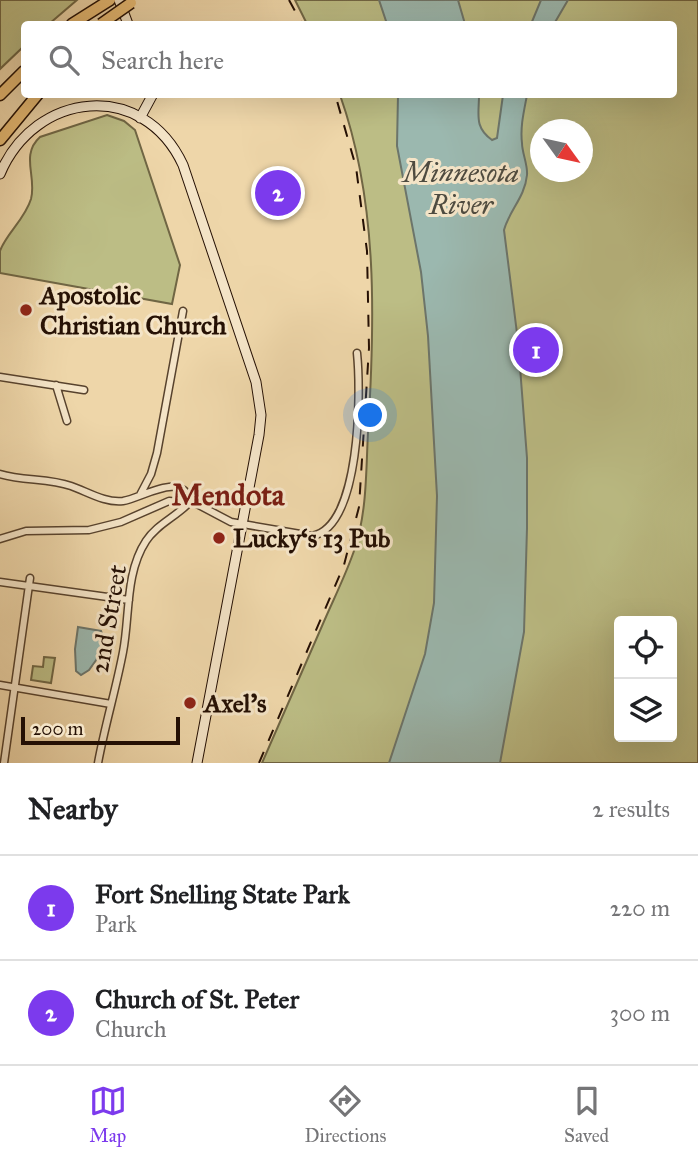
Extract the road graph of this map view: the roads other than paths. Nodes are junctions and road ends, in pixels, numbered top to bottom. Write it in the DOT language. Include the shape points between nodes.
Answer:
graph roads {
  1 [pos="110,0"];
  2 [pos="129,1"];
  3 [pos="77,21"];
  4 [pos="105,21"];
  5 [pos="128,21"];
  6 [pos="21,67"];
  7 [pos="21,74"];
  8 [pos="0,86"];
  9 [pos="0,95"];
  10 [pos="28,98"];
  11 [pos="35,98"];
  12 [pos="151,98"];
  13 [pos="140,118"];
  14 [pos="0,128"];
  15 [pos="0,140"];
  16 [pos="0,174"];
  17 [pos="183,311"];
  18 [pos="358,353"];
  19 [pos="0,377"];
  20 [pos="56,385"];
  21 [pos="84,390"];
  22 [pos="67,421"];
  23 [pos="0,474"];
  24 [pos="140,495"];
  25 [pos="190,502"];
  26 [pos="243,524"];
  27 [pos="0,539"];
  28 [pos="0,582"];
  29 [pos="30,582"];
  30 [pos="129,600"];
  31 [pos="0,685"];
  32 [pos="15,688"];
  33 [pos="111,704"];
  34 [pos="4,763"];
  35 [pos="98,763"];
  36 [pos="198,763"];
  1 -- 3 [label="highway"];
  2 -- 4 [label="highway, bridge"];
  2 -- 5 [label="main road"];
  6 -- 8 [label="highway"];
  7 -- 9 [label="highway"];
  10 -- 14 [label="highway"];
  11 -- 15 [label="highway"];
  12 -- 13 [label="main road"];
  13 -- 16 [label="main road" via="98,106 57,113 21,138"];
  13 -- 26 [label="main road" via="164,136 183,165 257,382 260,428"];
  17 -- 24 [label="street" via="157,453"];
  18 -- 26 [label="street" via="360,398 352,471 329,528 312,536"];
  19 -- 20 [label="street"];
  20 -- 21 [label="street"];
  20 -- 22 [label="street"];
  23 -- 24 [label="street" via="67,484 107,500"];
  24 -- 25 [label="street" via="169,486 184,490"];
  25 -- 26 [label="street"];
  25 -- 27 [label="street" via="169,501 89,530 26,531"];
  25 -- 30 [label="street, 2nd Street" via="158,526 146,542"];
  26 -- 36 [label="main road"];
  28 -- 29 [label="street"];
  29 -- 30 [label="street"];
  29 -- 32 [label="street"];
  30 -- 33 [label="street, 2nd Street" via="124,650"];
  31 -- 32 [label="street"];
  32 -- 33 [label="street"];
  32 -- 34 [label="street"];
  33 -- 35 [label="street, 2nd Street"];
}
